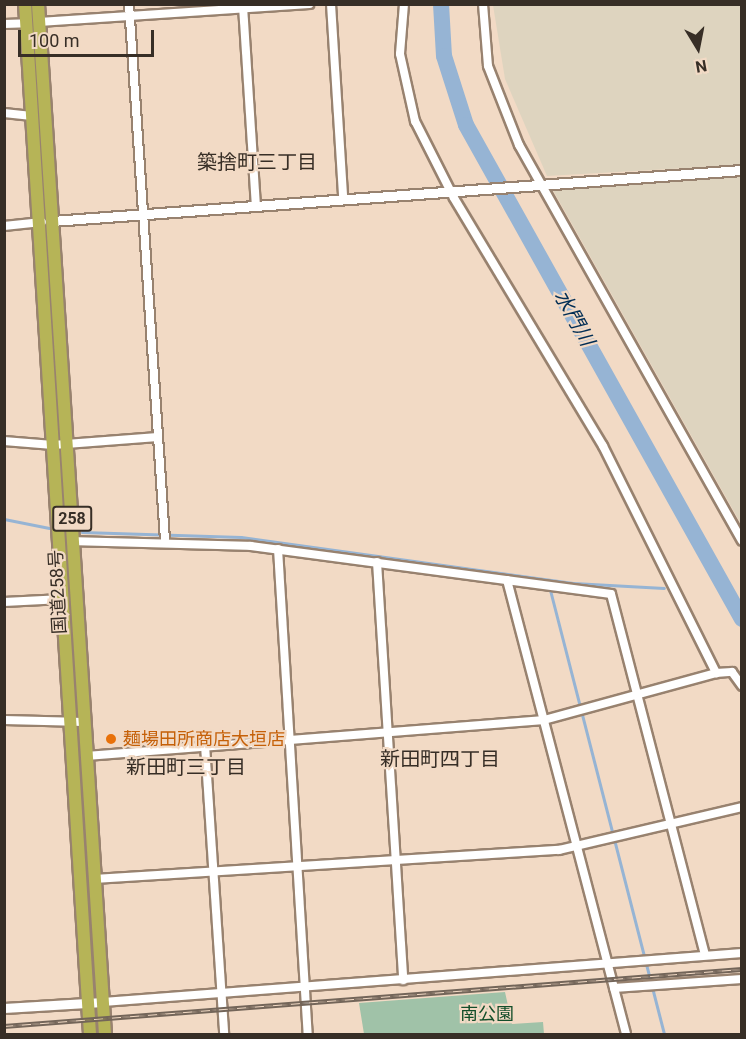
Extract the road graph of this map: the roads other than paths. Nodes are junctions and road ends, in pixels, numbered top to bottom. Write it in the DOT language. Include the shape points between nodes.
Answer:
graph roads {
  1 [pos="25,4"];
  2 [pos="38,4"];
  3 [pos="129,4"];
  4 [pos="309,4"];
  5 [pos="332,4"];
  6 [pos="404,4"];
  7 [pos="483,4"];
  8 [pos="243,6"];
  9 [pos="130,17"];
  10 [pos="33,22"];
  11 [pos="4,24"];
  12 [pos="4,113"];
  13 [pos="32,117"];
  14 [pos="741,170"];
  15 [pos="536,182"];
  16 [pos="454,189"];
  17 [pos="343,197"];
  18 [pos="256,205"];
  19 [pos="144,214"];
  20 [pos="46,221"];
  21 [pos="4,226"];
  22 [pos="158,437"];
  23 [pos="4,441"];
  24 [pos="67,443"];
  25 [pos="53,444"];
  26 [pos="165,540"];
  27 [pos="73,541"];
  28 [pos="741,541"];
  29 [pos="278,549"];
  30 [pos="377,562"];
  31 [pos="507,580"];
  32 [pos="63,600"];
  33 [pos="4,602"];
  34 [pos="717,673"];
  35 [pos="741,686"];
  36 [pos="638,695"];
  37 [pos="4,720"];
  38 [pos="544,720"];
  39 [pos="77,722"];
  40 [pos="387,731"];
  41 [pos="289,737"];
  42 [pos="205,745"];
  43 [pos="87,756"];
  44 [pos="741,807"];
  45 [pos="672,824"];
  46 [pos="577,848"];
  47 [pos="396,861"];
  48 [pos="297,867"];
  49 [pos="214,872"];
  50 [pos="94,879"];
  51 [pos="741,953"];
  52 [pos="705,955"];
  53 [pos="608,963"];
  54 [pos="741,979"];
  55 [pos="403,980"];
  56 [pos="305,988"];
  57 [pos="614,988"];
  58 [pos="221,994"];
  59 [pos="87,1001"];
  60 [pos="103,1002"];
  61 [pos="4,1008"];
  62 [pos="90,1035"];
  63 [pos="105,1035"];
  64 [pos="224,1035"];
  65 [pos="308,1035"];
  66 [pos="626,1035"];
  1 -- 10 [label="highway, 国道258号 / 258"];
  2 -- 10 [label="highway, 国道258号 / 258"];
  3 -- 9 [label="street"];
  4 -- 8 [label="street"];
  5 -- 17 [label="street"];
  6 -- 16 [label="street" via="404,88"];
  7 -- 15 [label="street" via="496,93"];
  8 -- 9 [label="street"];
  8 -- 18 [label="street"];
  9 -- 10 [label="street"];
  9 -- 19 [label="street"];
  10 -- 11 [label="street"];
  10 -- 13 [label="highway, 国道258号 / 258"];
  10 -- 20 [label="highway, 国道258号 / 258"];
  12 -- 13 [label="street"];
  13 -- 20 [label="highway, 国道258号 / 258"];
  14 -- 15 [label="street"];
  15 -- 16 [label="street"];
  15 -- 28 [label="street"];
  16 -- 17 [label="street"];
  16 -- 34 [label="street" via="603,446"];
  17 -- 18 [label="street"];
  18 -- 19 [label="street"];
  19 -- 20 [label="street"];
  19 -- 22 [label="street"];
  20 -- 21 [label="street"];
  20 -- 24 [label="highway, 国道258号 / 258"];
  20 -- 25 [label="highway, 国道258号 / 258"];
  22 -- 24 [label="street"];
  22 -- 26 [label="street"];
  23 -- 25 [label="street"];
  24 -- 25 [label="street"];
  24 -- 27 [label="highway, 国道258号 / 258"];
  25 -- 32 [label="highway, 国道258号 / 258"];
  26 -- 27 [label="street"];
  26 -- 29 [label="street"];
  27 -- 39 [label="highway, 国道258号 / 258"];
  29 -- 30 [label="street"];
  29 -- 41 [label="street"];
  30 -- 31 [label="street"];
  30 -- 40 [label="street"];
  31 -- 36 [label="street" via="611,594"];
  31 -- 38 [label="street"];
  32 -- 33 [label="street"];
  32 -- 39 [label="highway, 国道258号 / 258"];
  34 -- 35 [label="street" via="732,672"];
  34 -- 36 [label="street"];
  36 -- 38 [label="street"];
  36 -- 45 [label="street"];
  37 -- 39 [label="street"];
  38 -- 40 [label="street"];
  38 -- 46 [label="street"];
  39 -- 43 [label="highway, 国道258号 / 258"];
  39 -- 59 [label="highway, 国道258号 / 258"];
  40 -- 41 [label="street"];
  40 -- 47 [label="street"];
  41 -- 42 [label="street"];
  41 -- 48 [label="street"];
  42 -- 43 [label="street"];
  42 -- 49 [label="street"];
  43 -- 50 [label="highway, 国道258号 / 258"];
  44 -- 45 [label="street"];
  45 -- 46 [label="street"];
  45 -- 52 [label="street"];
  46 -- 47 [label="street"];
  46 -- 53 [label="street"];
  47 -- 48 [label="street"];
  47 -- 55 [label="street"];
  48 -- 49 [label="street"];
  48 -- 56 [label="street"];
  49 -- 50 [label="street"];
  49 -- 58 [label="street"];
  50 -- 60 [label="highway, 国道258号 / 258"];
  51 -- 52 [label="street"];
  52 -- 53 [label="street"];
  53 -- 55 [label="street"];
  53 -- 57 [label="street"];
  54 -- 57 [label="street"];
  55 -- 56 [label="street"];
  56 -- 58 [label="street"];
  56 -- 65 [label="street"];
  57 -- 66 [label="street"];
  58 -- 60 [label="street"];
  58 -- 64 [label="street"];
  59 -- 60 [label="street"];
  59 -- 61 [label="street"];
  59 -- 62 [label="highway, 国道258号 / 258"];
  60 -- 63 [label="highway, 国道258号 / 258"];
}
